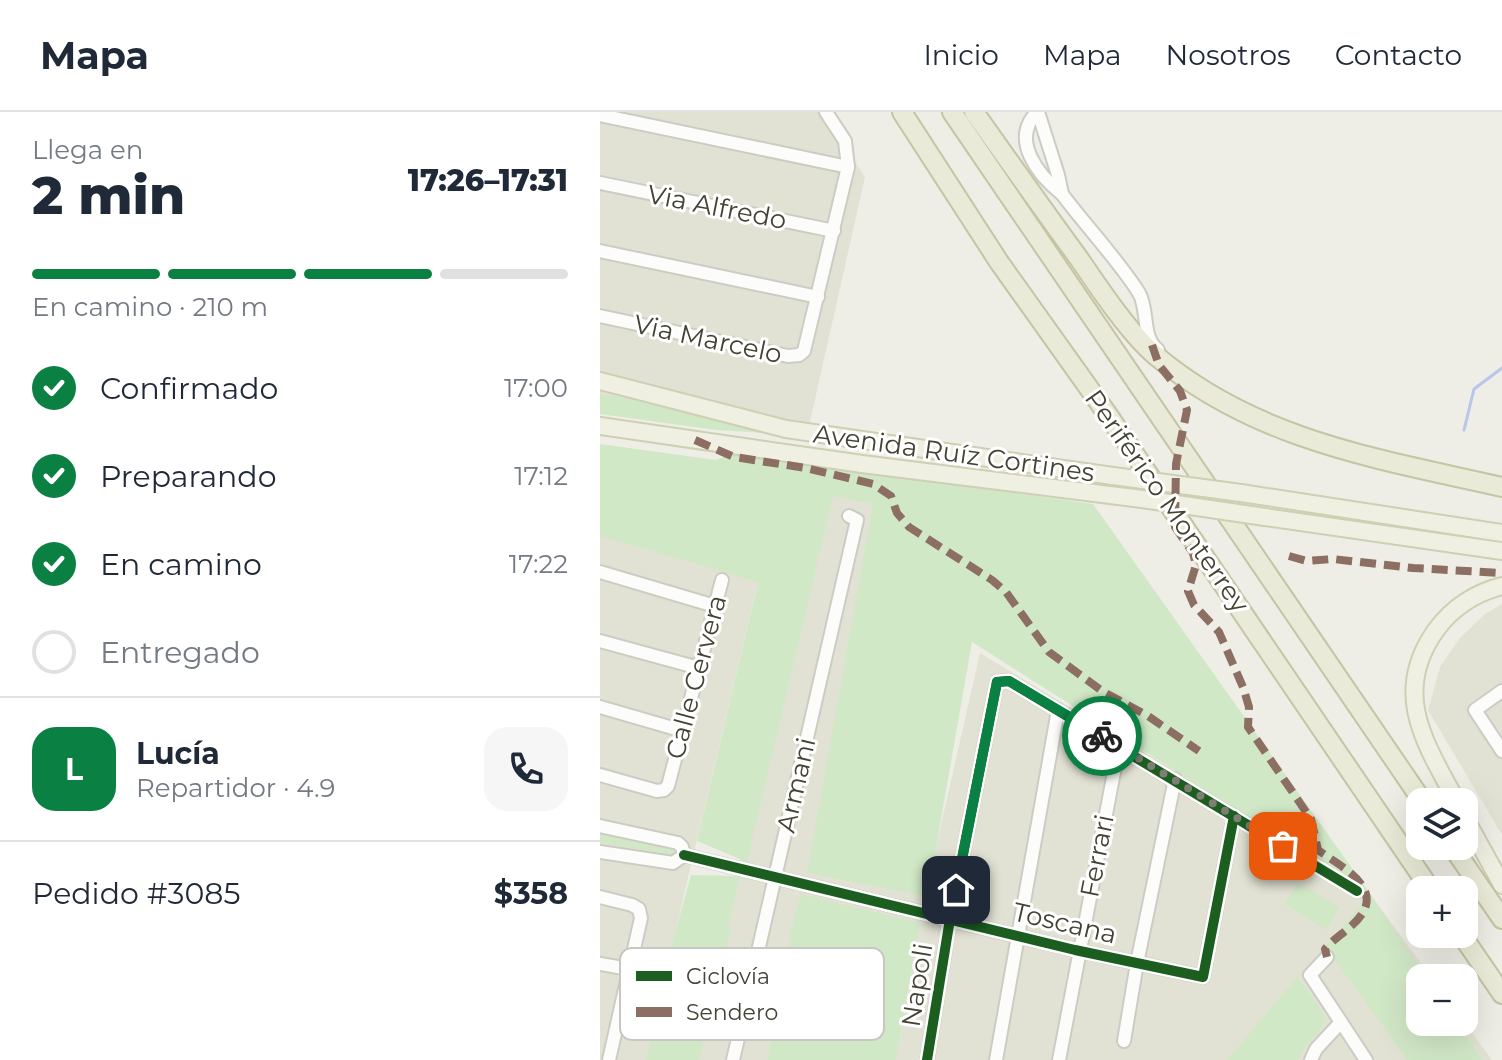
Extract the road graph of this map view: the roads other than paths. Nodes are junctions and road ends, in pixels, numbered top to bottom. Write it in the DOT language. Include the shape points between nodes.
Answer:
graph roads {
  1 [pos="826,112"];
  2 [pos="902,112"];
  3 [pos="952,112"];
  4 [pos="974,112"];
  5 [pos="1038,112"];
  6 [pos="600,115"];
  7 [pos="848,167"];
  8 [pos="600,183"];
  9 [pos="1062,194"];
  10 [pos="834,231"];
  11 [pos="600,251"];
  12 [pos="818,297"];
  13 [pos="600,316"];
  14 [pos="600,381"];
  15 [pos="600,426"];
  16 [pos="1502,487"];
  17 [pos="849,516"];
  18 [pos="1502,533"];
  19 [pos="1502,551"];
  20 [pos="600,572"];
  21 [pos="722,580"];
  22 [pos="1502,586"];
  23 [pos="715,606"];
  24 [pos="600,641"];
  25 [pos="699,668"];
  26 [pos="1502,691"];
  27 [pos="600,707"];
  28 [pos="1058,710"];
  29 [pos="683,731"];
  30 [pos="1119,746"];
  31 [pos="1502,751"];
  32 [pos="600,775"];
  33 [pos="1175,779"];
  34 [pos="1413,788"];
  35 [pos="1450,788"];
  36 [pos="1234,816"];
  37 [pos="600,826"];
  38 [pos="1478,841"];
  39 [pos="600,852"];
  40 [pos="684,855"];
  41 [pos="1462,860"];
  42 [pos="1422,876"];
  43 [pos="774,877"];
  44 [pos="1502,885"];
  45 [pos="1357,891"];
  46 [pos="600,897"];
  47 [pos="950,919"];
  48 [pos="1502,919"];
  49 [pos="1019,935"];
  50 [pos="634,948"];
  51 [pos="758,948"];
  52 [pos="1471,948"];
  53 [pos="1079,950"];
  54 [pos="1327,957"];
  55 [pos="1137,963"];
  56 [pos="600,964"];
  57 [pos="620,967"];
  58 [pos="1502,994"];
  59 [pos="620,1010"];
  60 [pos="1341,1022"];
  61 [pos="737,1040"];
  62 [pos="1124,1041"];
  63 [pos="609,1060"];
  64 [pos="733,1060"];
  65 [pos="927,1060"];
  66 [pos="996,1060"];
  67 [pos="1059,1060"];
  68 [pos="1311,1060"];
  69 [pos="1366,1060"];
  1 -- 7 [label="street" via="845,141"];
  2 -- 42 [label="highway, Periférico Monterrey" via="999,262"];
  3 -- 34 [label="highway, Periférico Monterrey"];
  4 -- 16 [label="highway" via="1104,295 1153,354 1199,389 1263,423 1339,451"];
  5 -- 9 [label="street"];
  5 -- 9 [label="street" via="1026,129 1028,150 1046,182"];
  6 -- 7 [label="street"];
  7 -- 10 [label="street"];
  8 -- 10 [label="street, Via Alfredo"];
  9 -- 16 [label="street" via="1140,294 1152,345 1214,394 1293,433"];
  10 -- 12 [label="street"];
  11 -- 12 [label="street"];
  12 -- 13 [label="street, Via Marcelo" via="808,341 799,355 788,356"];
  14 -- 18 [label="main road, Avenida Ruíz Cortines, bridge" via="786,429"];
  15 -- 19 [label="main road, Avenida Ruíz Cortines, bridge"];
  17 -- 43 [label="street, Armani" via="857,520"];
  20 -- 23 [label="street"];
  21 -- 23 [label="street, Calle Cervera"];
  22 -- 35 [label="main road" via="1458,607 1428,641 1416,666 1413,690 1419,723"];
  23 -- 25 [label="street, Calle Cervera"];
  24 -- 25 [label="street"];
  25 -- 29 [label="street, Calle Cervera"];
  26 -- 31 [label="street" via="1475,710"];
  27 -- 29 [label="street"];
  28 -- 30 [label="street"];
  28 -- 47 [label="street, Napoli" via="1009,681 997,682"];
  28 -- 49 [label="street"];
  29 -- 32 [label="street, Calle Cervera" via="664,790"];
  30 -- 33 [label="street"];
  30 -- 53 [label="street, Ferrari"];
  33 -- 36 [label="street"];
  33 -- 55 [label="street"];
  36 -- 45 [label="street"];
  36 -- 55 [label="street, Toscana" via="1203,977"];
  37 -- 40 [label="street" via="678,843"];
  38 -- 44 [label="main road"];
  39 -- 40 [label="street" via="673,863"];
  40 -- 43 [label="street, Toscana"];
  41 -- 48 [label="highway"];
  43 -- 47 [label="street, Toscana"];
  43 -- 51 [label="street, Armani"];
  46 -- 50 [label="street" via="639,909"];
  47 -- 49 [label="street, Toscana"];
  47 -- 65 [label="street, Napoli"];
  49 -- 53 [label="street, Toscana"];
  49 -- 66 [label="street"];
  52 -- 58 [label="highway"];
  53 -- 55 [label="street, Toscana"];
  53 -- 67 [label="street, Ferrari"];
  54 -- 60 [label="street" via="1310,975"];
  55 -- 62 [label="street"];
  56 -- 57 [label="street"];
  59 -- 63 [label="street"];
  60 -- 68 [label="street"];
  60 -- 69 [label="street"];
  61 -- 64 [label="street, Armani"];
}
